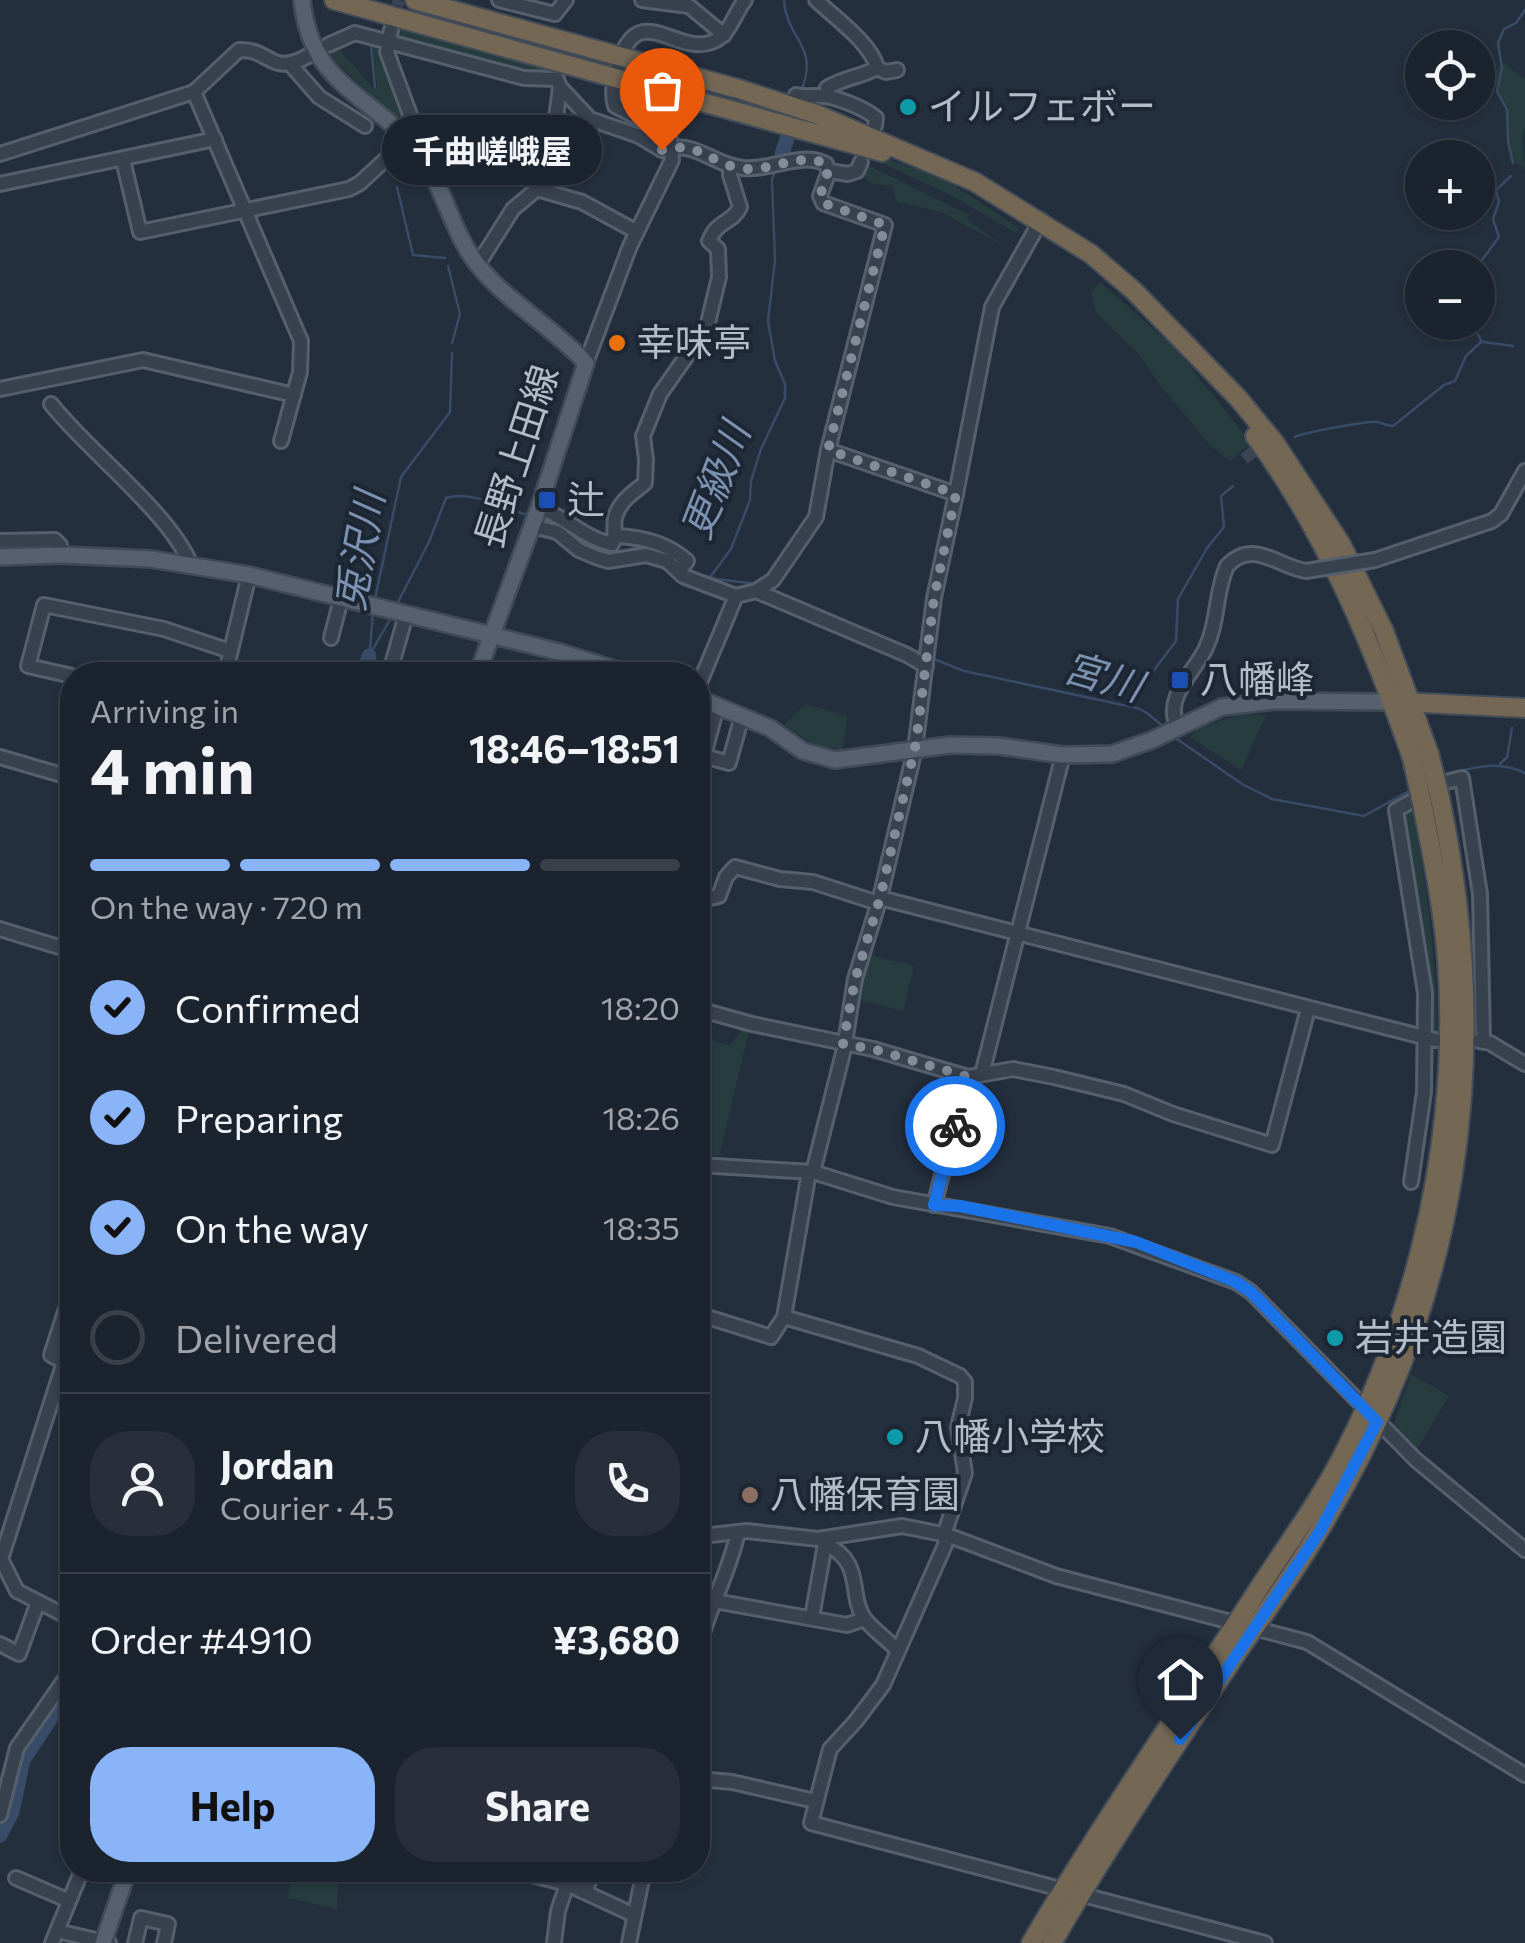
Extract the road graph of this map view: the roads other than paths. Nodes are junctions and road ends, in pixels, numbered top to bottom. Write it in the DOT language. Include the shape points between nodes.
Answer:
graph roads {
  1 [pos="302,0"];
  2 [pos="334,0"];
  3 [pos="416,0"];
  4 [pos="499,0"];
  5 [pos="566,0"];
  6 [pos="642,0"];
  7 [pos="745,0"];
  8 [pos="816,0"];
  9 [pos="556,14"];
  10 [pos="554,30"];
  11 [pos="724,34"];
  12 [pos="390,36"];
  13 [pos="328,45"];
  14 [pos="308,56"];
  15 [pos="621,58"];
  16 [pos="290,66"];
  17 [pos="877,68"];
  18 [pos="897,70"];
  19 [pos="616,77"];
  20 [pos="558,80"];
  21 [pos="194,92"];
  22 [pos="829,96"];
  23 [pos="791,106"];
  24 [pos="365,126"];
  25 [pos="875,126"];
  26 [pos="215,139"];
  27 [pos="408,140"];
  28 [pos="672,147"];
  29 [pos="0,154"];
  30 [pos="123,160"];
  31 [pos="860,162"];
  32 [pos="730,166"];
  33 [pos="828,171"];
  34 [pos="0,184"];
  35 [pos="537,189"];
  36 [pos="995,194"];
  37 [pos="247,211"];
  38 [pos="1041,220"];
  39 [pos="636,232"];
  40 [pos="476,262"];
  41 [pos="586,363"];
  42 [pos="0,389"];
  43 [pos="294,395"];
  44 [pos="51,404"];
  45 [pos="282,441"];
  46 [pos="828,450"];
  47 [pos="1525,471"];
  48 [pos="956,494"];
  49 [pos="535,517"];
  50 [pos="616,536"];
  51 [pos="0,541"];
  52 [pos="62,554"];
  53 [pos="0,557"];
  54 [pos="191,565"];
  55 [pos="682,568"];
  56 [pos="250,575"];
  57 [pos="760,588"];
  58 [pos="736,596"];
  59 [pos="341,599"];
  60 [pos="404,615"];
  61 [pos="490,635"];
  62 [pos="332,638"];
  63 [pos="230,651"];
  64 [pos="927,659"];
  65 [pos="228,662"];
  66 [pos="392,662"];
  67 [pos="481,662"];
  68 [pos="586,662"];
  69 [pos="708,662"];
  70 [pos="60,673"];
  71 [pos="1402,702"];
  72 [pos="710,703"];
  73 [pos="717,706"];
  74 [pos="1525,708"];
  75 [pos="742,716"];
  76 [pos="1172,730"];
  77 [pos="710,733"];
  78 [pos="915,749"];
  79 [pos="1063,755"];
  80 [pos="0,757"];
  81 [pos="710,757"];
  82 [pos="60,774"];
  83 [pos="710,898"];
  84 [pos="879,900"];
  85 [pos="0,928"];
  86 [pos="1020,933"];
  87 [pos="60,947"];
  88 [pos="1308,1009"];
  89 [pos="710,1012"];
  90 [pos="1429,1039"];
  91 [pos="843,1044"];
  92 [pos="1525,1064"];
  93 [pos="975,1076"];
  94 [pos="710,1166"];
  95 [pos="811,1172"];
  96 [pos="1412,1182"];
  97 [pos="934,1205"];
  98 [pos="784,1317"];
  99 [pos="710,1318"];
  100 [pos="60,1330"];
  101 [pos="60,1360"];
  102 [pos="60,1387"];
  103 [pos="1371,1415"];
  104 [pos="738,1532"];
  105 [pos="710,1535"];
  106 [pos="947,1535"];
  107 [pos="824,1541"];
  108 [pos="1525,1550"];
  109 [pos="710,1600"];
  110 [pos="716,1601"];
  111 [pos="38,1602"];
  112 [pos="710,1610"];
  113 [pos="60,1613"];
  114 [pos="812,1617"];
  115 [pos="864,1619"];
  116 [pos="1245,1626"];
  117 [pos="0,1644"];
  118 [pos="898,1651"];
  119 [pos="60,1685"];
  120 [pos="6,1755"];
  121 [pos="1525,1775"];
  122 [pos="710,1779"];
  123 [pos="2,1799"];
  124 [pos="814,1801"];
  125 [pos="0,1815"];
  126 [pos="16,1878"];
  127 [pos="76,1882"];
  128 [pos="124,1882"];
  129 [pos="562,1882"];
  130 [pos="589,1882"];
  131 [pos="641,1882"];
  132 [pos="567,1884"];
  133 [pos="586,1892"];
  134 [pos="1071,1892"];
  135 [pos="67,1900"];
  136 [pos="634,1915"];
  137 [pos="54,1937"];
  138 [pos="105,1943"];
  139 [pos="135,1943"];
  140 [pos="164,1943"];
  141 [pos="554,1943"];
  142 [pos="629,1943"];
  143 [pos="1031,1943"];
  144 [pos="1052,1943"];
  145 [pos="1265,1943"];
  1 -- 27 [label="main road, 長野上田線" via="322,62"];
  2 -- 19 [label="highway"];
  3 -- 15 [label="highway"];
  4 -- 9 [label="street"];
  5 -- 9 [label="street"];
  6 -- 11 [label="street" via="689,6"];
  7 -- 11 [label="street"];
  8 -- 17 [label="street" via="847,26"];
  9 -- 10 [label="street"];
  11 -- 15 [label="street" via="705,44 638,32"];
  12 -- 13 [label="street" via="355,33"];
  12 -- 20 [label="street" via="524,78"];
  12 -- 27 [label="street" via="387,52 416,126"];
  14 -- 16 [label="street"];
  15 -- 19 [label="street"];
  15 -- 23 [label="highway"];
  16 -- 21 [label="street" via="246,48"];
  16 -- 24 [label="street" via="319,96"];
  17 -- 18 [label="street"];
  17 -- 22 [label="street" via="834,82"];
  19 -- 28 [label="street" via="615,106 660,127"];
  19 -- 36 [label="highway" via="868,147"];
  20 -- 28 [label="street" via="590,119 662,150"];
  20 -- 35 [label="street" via="552,149"];
  21 -- 26 [label="street"];
  21 -- 29 [label="street"];
  22 -- 23 [label="street" via="796,95"];
  22 -- 25 [label="street" via="874,116"];
  23 -- 36 [label="highway" via="898,146"];
  26 -- 30 [label="street"];
  26 -- 37 [label="street"];
  27 -- 37 [label="street" via="349,189"];
  27 -- 40 [label="main road, 長野上田線" via="434,176"];
  28 -- 32 [label="street" via="684,145"];
  28 -- 39 [label="street" via="672,160"];
  30 -- 34 [label="street"];
  30 -- 37 [label="street" via="140,232"];
  31 -- 33 [label="street" via="848,174"];
  32 -- 33 [label="street" via="813,158"];
  32 -- 50 [label="street" via="740,207 709,241 718,249 719,266 707,327 655,403 643,436 645,484 621,504"];
  33 -- 46 [label="street" via="823,203 885,225"];
  35 -- 39 [label="street" via="582,202"];
  35 -- 40 [label="street"];
  36 -- 38 [label="highway"];
  37 -- 43 [label="street" via="301,340"];
  38 -- 48 [label="street" via="992,308"];
  38 -- 71 [label="highway" via="1114,273 1250,413 1341,544 1384,631"];
  39 -- 41 [label="street"];
  40 -- 41 [label="main road, 長野上田線"];
  41 -- 49 [label="main road, 長野上田線"];
  42 -- 43 [label="street" via="143,360"];
  43 -- 45 [label="street"];
  44 -- 54 [label="street" via="148,507"];
  46 -- 48 [label="street"];
  46 -- 57 [label="street" via="816,517 773,580"];
  47 -- 76 [label="street, bridge" via="1492,521 1375,560 1306,570 1264,554 1235,558 1211,636 1174,700"];
  48 -- 64 [label="street"];
  49 -- 50 [label="street" via="565,518 600,542 612,544"];
  49 -- 55 [label="street" via="598,558 646,554"];
  49 -- 61 [label="main road, 長野上田線"];
  50 -- 55 [label="street" via="670,547"];
  51 -- 52 [label="street" via="55,540"];
  52 -- 53 [label="main road"];
  52 -- 54 [label="main road"];
  54 -- 56 [label="main road"];
  55 -- 58 [label="street"];
  56 -- 59 [label="main road"];
  56 -- 63 [label="street"];
  57 -- 58 [label="street"];
  57 -- 64 [label="street"];
  58 -- 69 [label="street"];
  59 -- 60 [label="main road"];
  59 -- 62 [label="street"];
  60 -- 61 [label="main road"];
  60 -- 66 [label="street"];
  61 -- 67 [label="main road, 長野上田線"];
  61 -- 68 [label="main road"];
  63 -- 65 [label="street"];
  63 -- 70 [label="street" via="164,629 44,604 28,666"];
  64 -- 78 [label="street"];
  71 -- 74 [label="highway"];
  71 -- 76 [label="main road" via="1248,703"];
  71 -- 103 [label="highway, bridge" via="1431,800 1448,1043 1442,1129 1418,1257"];
  72 -- 73 [label="main road"];
  73 -- 75 [label="main road"];
  73 -- 77 [label="street"];
  75 -- 78 [label="main road" via="818,757"];
  75 -- 81 [label="street" via="729,762"];
  76 -- 79 [label="main road" via="1112,754"];
  78 -- 79 [label="main road" via="975,745"];
  78 -- 84 [label="street"];
  79 -- 86 [label="street"];
  80 -- 82 [label="street"];
  83 -- 84 [label="street" via="719,896 735,867"];
  84 -- 86 [label="street"];
  84 -- 91 [label="street"];
  85 -- 87 [label="street"];
  86 -- 88 [label="street"];
  86 -- 93 [label="street"];
  88 -- 90 [label="street"];
  88 -- 93 [label="street" via="1272,1144 1124,1094 1014,1069"];
  89 -- 91 [label="street"];
  90 -- 92 [label="street" via="1396,810 1462,778 1480,894 1480,1041"];
  90 -- 96 [label="street"];
  91 -- 93 [label="street"];
  91 -- 95 [label="street"];
  93 -- 97 [label="street"];
  94 -- 95 [label="street"];
  95 -- 97 [label="street"];
  95 -- 98 [label="street"];
  97 -- 103 [label="street" via="1110,1236 1236,1282"];
  98 -- 99 [label="street" via="772,1337"];
  98 -- 106 [label="street" via="918,1356 960,1376 966,1398 958,1427 964,1473"];
  100 -- 101 [label="street" via="52,1356"];
  102 -- 111 [label="street" via="1,1559 17,1591"];
  103 -- 108 [label="street"];
  103 -- 116 [label="highway"];
  104 -- 105 [label="street"];
  104 -- 107 [label="street"];
  104 -- 110 [label="street"];
  106 -- 107 [label="street" via="902,1526"];
  106 -- 116 [label="street" via="1056,1576"];
  106 -- 118 [label="street"];
  107 -- 114 [label="street"];
  107 -- 115 [label="street" via="856,1579"];
  109 -- 110 [label="street"];
  110 -- 112 [label="street"];
  110 -- 114 [label="street"];
  111 -- 113 [label="street"];
  111 -- 117 [label="street" via="19,1654"];
  114 -- 115 [label="street" via="848,1626"];
  115 -- 118 [label="street"];
  116 -- 121 [label="street" via="1307,1642"];
  116 -- 134 [label="highway"];
  118 -- 124 [label="street" via="873,1699 830,1749"];
  119 -- 120 [label="street"];
  120 -- 123 [label="street"];
  122 -- 124 [label="street"];
  123 -- 125 [label="street"];
  124 -- 134 [label="street" via="812,1823"];
  126 -- 135 [label="street"];
  127 -- 135 [label="street"];
  128 -- 138 [label="main road"];
  129 -- 132 [label="street"];
  130 -- 133 [label="street"];
  131 -- 136 [label="street"];
  132 -- 133 [label="street"];
  132 -- 141 [label="street"];
  133 -- 136 [label="street"];
  134 -- 143 [label="highway"];
  134 -- 144 [label="highway"];
  134 -- 145 [label="street"];
  135 -- 137 [label="street"];
  136 -- 142 [label="street"];
  137 -- 138 [label="street"];
  139 -- 140 [label="street" via="142,1918 168,1924"];
}
